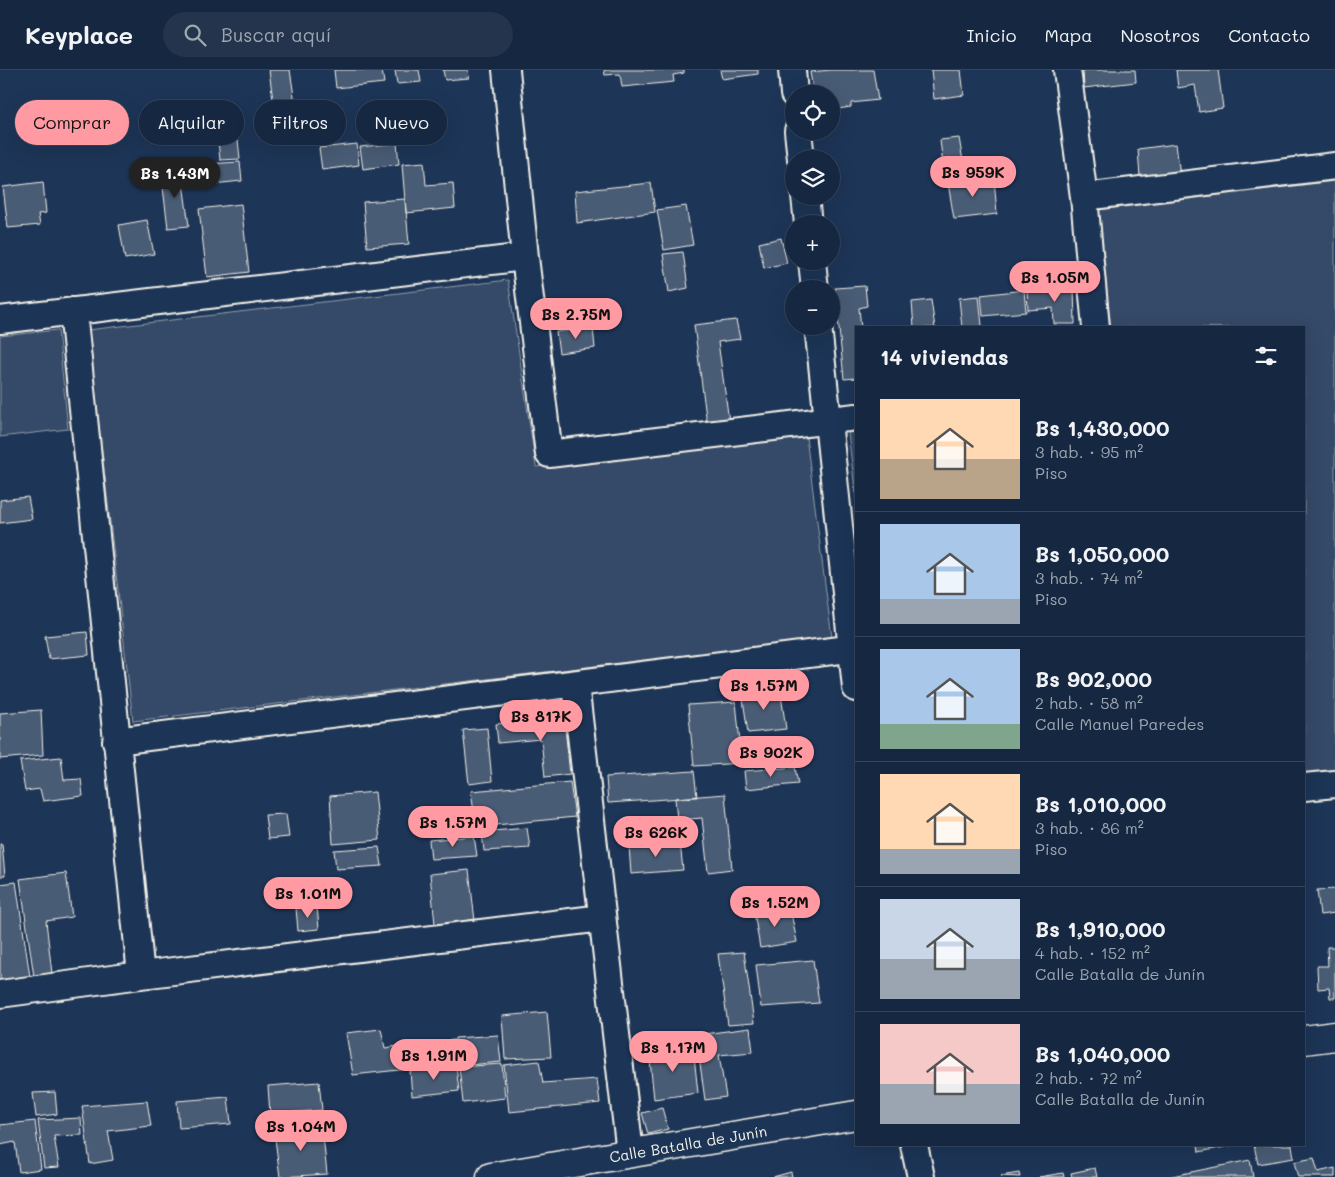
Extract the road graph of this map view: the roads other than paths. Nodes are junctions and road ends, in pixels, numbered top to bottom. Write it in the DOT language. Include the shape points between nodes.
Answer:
graph roads {
  1 [pos="506,70"];
  2 [pos="792,70"];
  3 [pos="1067,70"];
  4 [pos="793,85"];
  5 [pos="1335,166"];
  6 [pos="1084,197"];
  7 [pos="525,257"];
  8 [pos="73,312"];
  9 [pos="0,320"];
  10 [pos="1096,326"];
  11 [pos="819,335"];
  12 [pos="855,417"];
  13 [pos="828,420"];
  14 [pos="854,649"];
  15 [pos="855,668"];
  16 [pos="575,684"];
  17 [pos="116,741"];
  18 [pos="1335,784"];
  19 [pos="1305,788"];
  20 [pos="602,918"];
  21 [pos="141,975"];
  22 [pos="0,994"];
  23 [pos="1335,1036"];
  24 [pos="1305,1040"];
  25 [pos="855,1115"];
  26 [pos="914,1146"];
  27 [pos="630,1153"];
  28 [pos="491,1177"];
  29 [pos="921,1177"];
  1 -- 7 [label="street"];
  2 -- 4 [label="street"];
  3 -- 6 [label="street"];
  5 -- 6 [label="street"];
  6 -- 10 [label="street"];
  7 -- 8 [label="street"];
  7 -- 13 [label="street" via="549,454"];
  8 -- 9 [label="street"];
  8 -- 17 [label="street"];
  11 -- 13 [label="street"];
  12 -- 13 [label="street"];
  13 -- 14 [label="street"];
  14 -- 15 [label="street"];
  14 -- 16 [label="street"];
  16 -- 17 [label="street"];
  16 -- 20 [label="street"];
  17 -- 21 [label="street"];
  18 -- 19 [label="street"];
  20 -- 21 [label="street"];
  20 -- 27 [label="street"];
  21 -- 22 [label="street"];
  23 -- 24 [label="main road"];
  25 -- 27 [label="main road, Calle Batalla de Junín"];
  26 -- 29 [label="street"];
  27 -- 28 [label="main road, Calle Batalla de Junín"];
}
